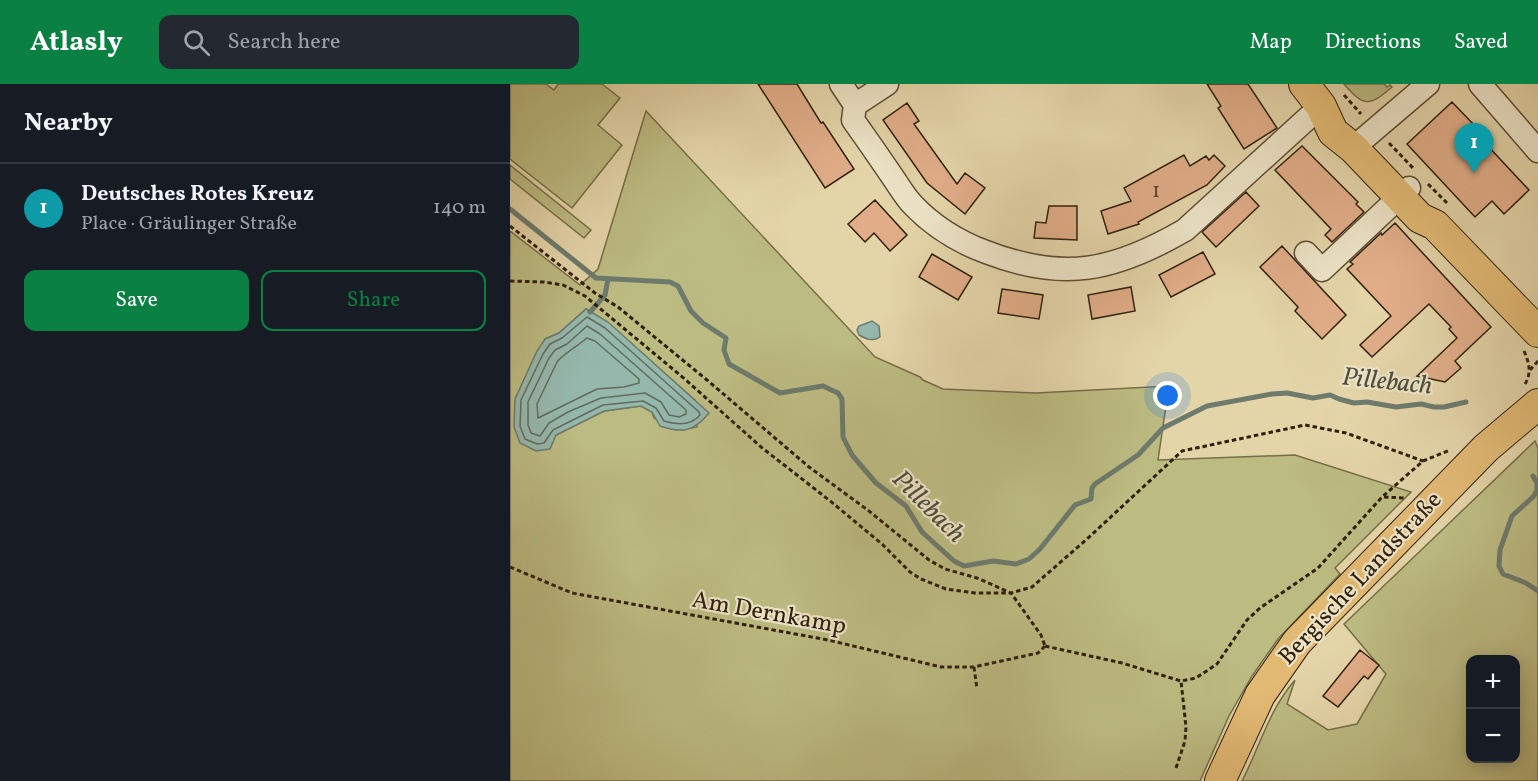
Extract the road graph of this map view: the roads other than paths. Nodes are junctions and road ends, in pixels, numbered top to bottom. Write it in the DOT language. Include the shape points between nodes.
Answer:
graph roads {
  1 [pos="842,84"];
  2 [pos="887,84"];
  3 [pos="1428,84"];
  4 [pos="1480,84"];
  5 [pos="1322,94"];
  6 [pos="855,105"];
  7 [pos="1360,134"];
  8 [pos="1538,151"];
  9 [pos="1404,192"];
  10 [pos="1306,253"];
  11 [pos="1538,332"];
  12 [pos="1533,391"];
  13 [pos="1220,781"];
  1 -- 6 [label="street"];
  2 -- 6 [label="street"];
  3 -- 7 [label="street"];
  4 -- 8 [label="street"];
  5 -- 6 [label="street" via="1185,230 1134,256 1078,269 1050,270 976,248 934,224 913,205 853,120"];
  5 -- 7 [label="main road"];
  7 -- 9 [label="main road"];
  9 -- 10 [label="street" via="1322,270"];
  9 -- 11 [label="main road" via="1431,211 1435,225"];
  12 -- 13 [label="main road, Bergische Landstraße" via="1486,448 1297,642 1260,695"];
}
